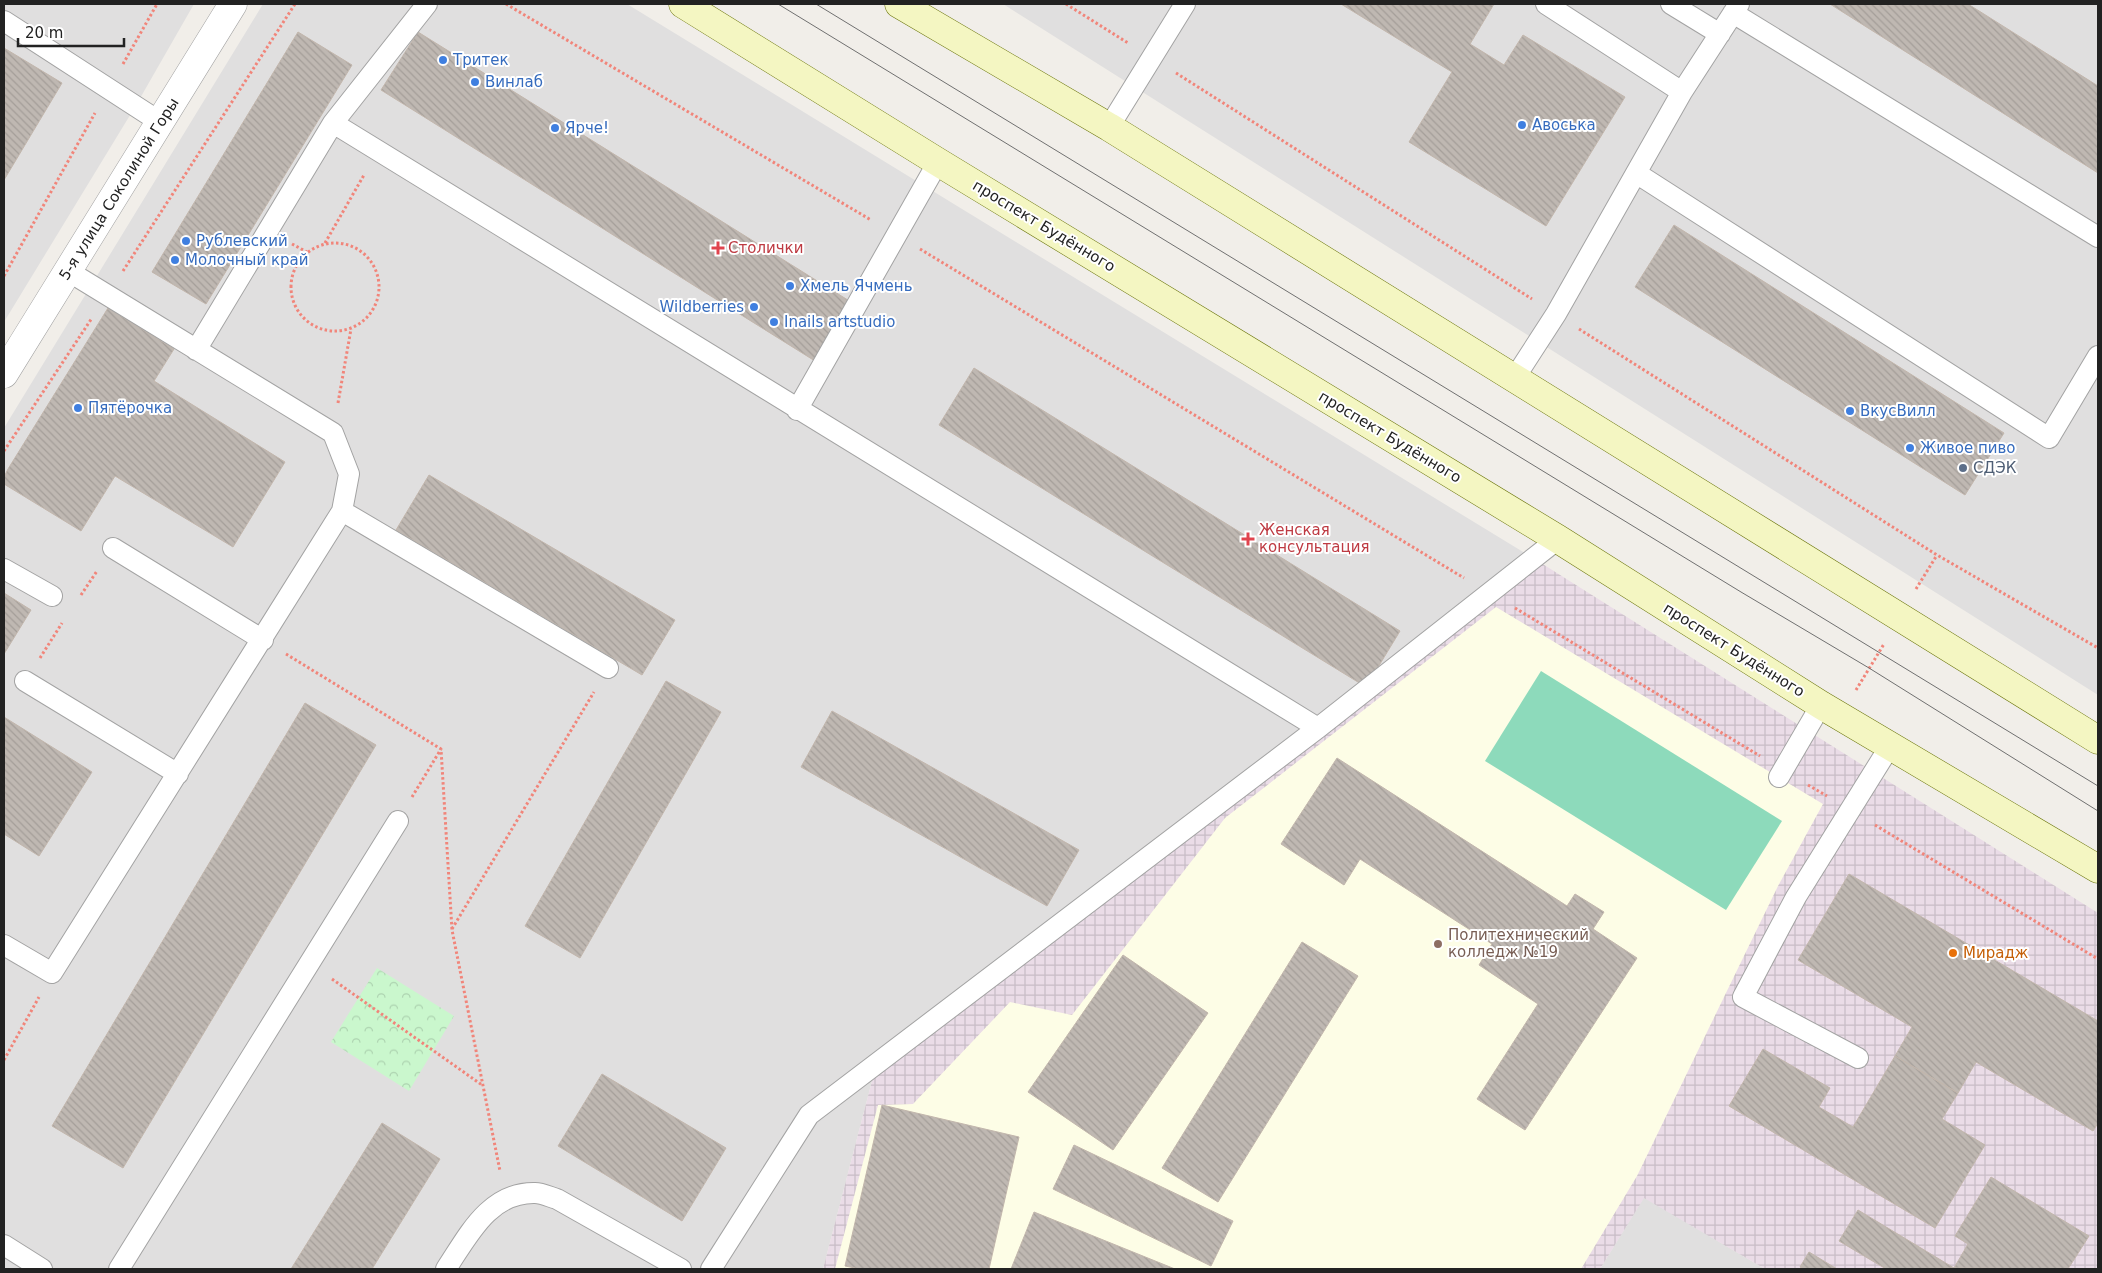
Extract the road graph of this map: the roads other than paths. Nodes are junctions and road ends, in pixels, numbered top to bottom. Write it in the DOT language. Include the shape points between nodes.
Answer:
graph roads {
  1 [pos="234,4"];
  2 [pos="428,4"];
  3 [pos="683,4"];
  4 [pos="899,4"];
  5 [pos="1185,4"];
  6 [pos="1546,4"];
  7 [pos="1671,4"];
  8 [pos="1736,9"];
  9 [pos="4,21"];
  10 [pos="1720,34"];
  11 [pos="1682,92"];
  12 [pos="160,122"];
  13 [pos="333,123"];
  14 [pos="1109,127"];
  15 [pos="938,162"];
  16 [pos="1636,173"];
  17 [pos="2098,237"];
  18 [pos="68,271"];
  19 [pos="196,350"];
  20 [pos="2098,356"];
  21 [pos="4,374"];
  22 [pos="1514,378"];
  23 [pos="797,410"];
  24 [pos="342,511"];
  25 [pos="1558,539"];
  26 [pos="113,548"];
  27 [pos="4,569"];
  28 [pos="52,596"];
  29 [pos="263,640"];
  30 [pos="608,668"];
  31 [pos="25,681"];
  32 [pos="1831,710"];
  33 [pos="1318,728"];
  34 [pos="2098,740"];
  35 [pos="1890,746"];
  36 [pos="1781,773"];
  37 [pos="178,774"];
  38 [pos="398,821"];
  39 [pos="2098,869"];
  40 [pos="4,945"];
  41 [pos="1858,1058"];
  42 [pos="4,1245"];
  43 [pos="42,1269"];
  44 [pos="119,1269"];
  45 [pos="446,1269"];
  46 [pos="681,1269"];
  47 [pos="711,1269"];
  1 -- 12 [label="street, 5-я улица Соколиной Горы"];
  2 -- 13 [label="lane"];
  3 -- 15 [label="main road, проспект Будённого"];
  4 -- 14 [label="main road"];
  5 -- 14 [label="lane"];
  6 -- 11 [label="lane"];
  7 -- 10 [label="lane"];
  8 -- 10 [label="lane"];
  8 -- 17 [label="lane"];
  9 -- 12 [label="lane"];
  10 -- 11 [label="lane"];
  11 -- 16 [label="lane"];
  12 -- 18 [label="street, 5-я улица Соколиной Горы"];
  13 -- 19 [label="lane"];
  13 -- 23 [label="lane"];
  14 -- 22 [label="main road"];
  15 -- 23 [label="lane"];
  15 -- 25 [label="main road, проспект Будённого"];
  16 -- 20 [label="lane" via="2049,438"];
  16 -- 22 [label="lane" via="1556,314"];
  18 -- 19 [label="lane"];
  18 -- 21 [label="street, 5-я улица Соколиной Горы"];
  19 -- 24 [label="lane" via="333,433 349,474"];
  22 -- 34 [label="main road"];
  23 -- 33 [label="lane"];
  24 -- 29 [label="lane"];
  24 -- 30 [label="lane"];
  25 -- 32 [label="main road, проспект Будённого"];
  25 -- 33 [label="lane"];
  26 -- 29 [label="lane"];
  27 -- 28 [label="lane"];
  29 -- 37 [label="lane"];
  31 -- 37 [label="lane"];
  32 -- 35 [label="main road, проспект Будённого"];
  32 -- 36 [label="lane"];
  33 -- 47 [label="lane" via="809,1115"];
  35 -- 39 [label="main road, проспект Будённого"];
  35 -- 41 [label="lane" via="1796,896 1743,997"];
  37 -- 40 [label="lane" via="52,973"];
  38 -- 44 [label="lane"];
  42 -- 43 [label="lane"];
  45 -- 46 [label="lane" via="483,1214 506,1198 535,1193 557,1199"];
}
